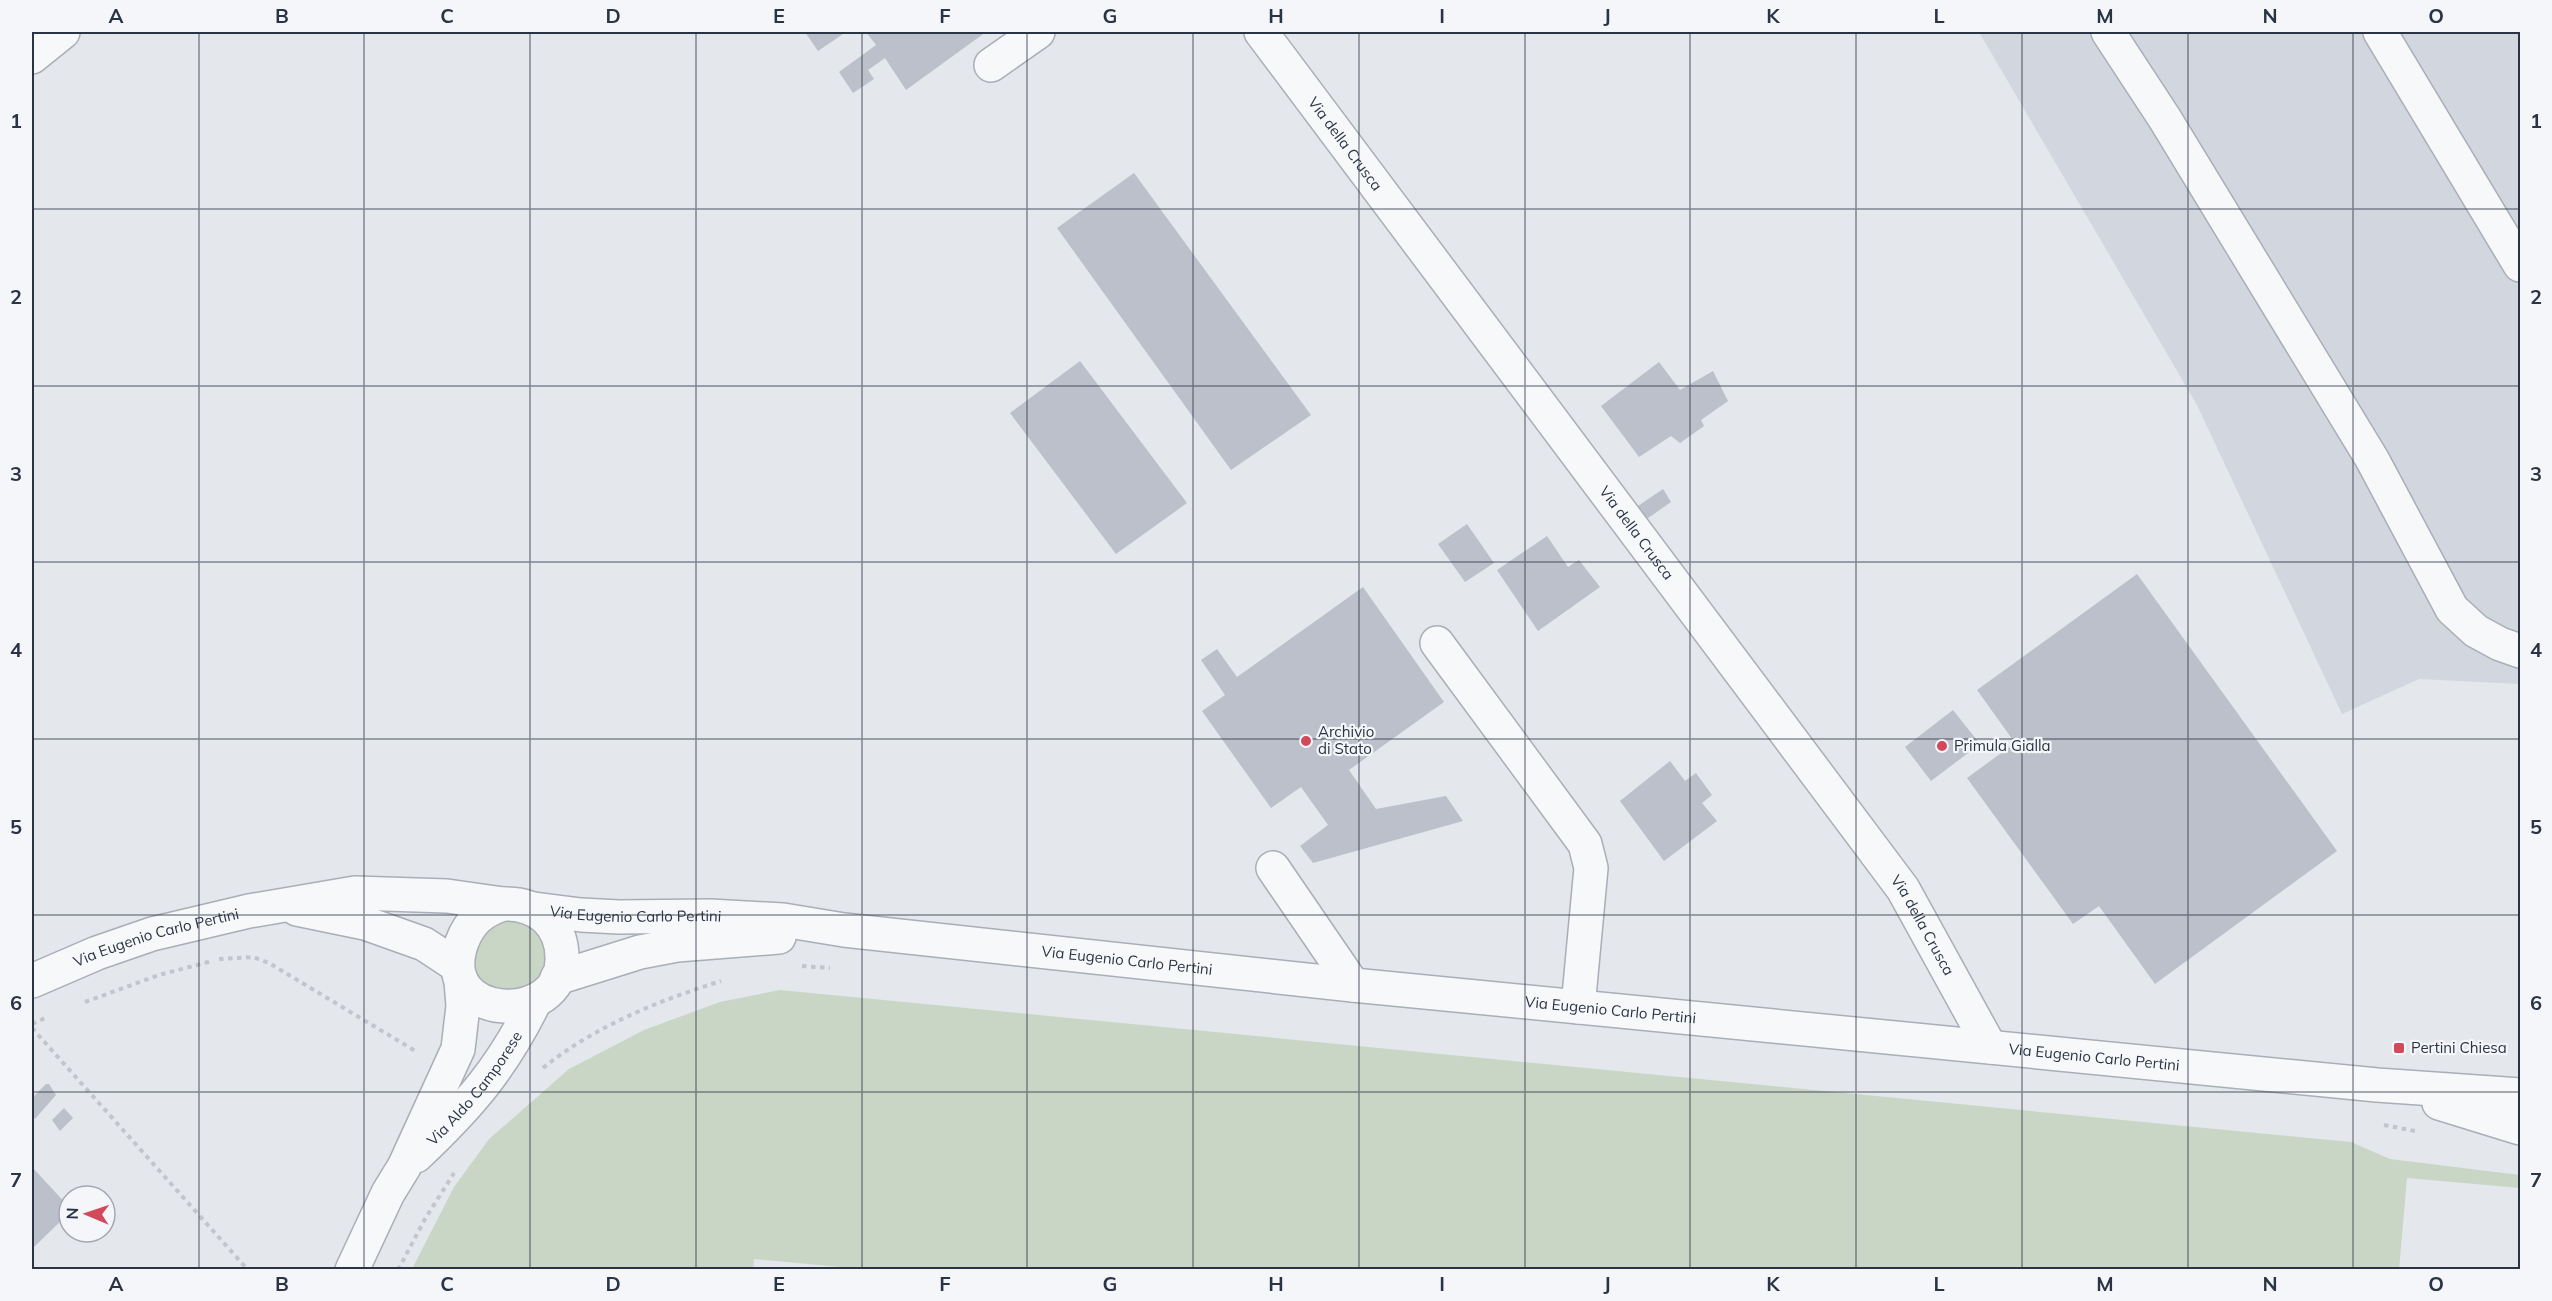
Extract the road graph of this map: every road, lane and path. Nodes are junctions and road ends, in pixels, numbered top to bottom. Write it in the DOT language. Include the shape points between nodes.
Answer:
graph roads {
  1 [pos="63,32"];
  2 [pos="1038,32"];
  3 [pos="1261,32"];
  4 [pos="2108,32"];
  5 [pos="2380,32"];
  6 [pos="32,57"];
  7 [pos="992,65"];
  8 [pos="2520,265"];
  9 [pos="1437,643"];
  10 [pos="2520,651"];
  11 [pos="1273,868"];
  12 [pos="284,906"];
  13 [pos="519,906"];
  14 [pos="844,930"];
  15 [pos="800,965"];
  16 [pos="833,968"];
  17 [pos="458,973"];
  18 [pos="557,978"];
  19 [pos="728,978"];
  20 [pos="32,981"];
  21 [pos="1353,985"];
  22 [pos="535,1001"];
  23 [pos="75,1006"];
  24 [pos="1578,1007"];
  25 [pos="53,1015"];
  26 [pos="32,1026"];
  27 [pos="1990,1047"];
  28 [pos="449,1069"];
  29 [pos="541,1069"];
  30 [pos="2377,1085"];
  31 [pos="2520,1095"];
  32 [pos="2380,1125"];
  33 [pos="2520,1128"];
  34 [pos="2415,1131"];
  35 [pos="404,1167"];
  36 [pos="455,1172"];
  37 [pos="248,1269"];
  38 [pos="352,1269"];
  39 [pos="398,1269"];
  1 -- 6 [label="street"];
  2 -- 7 [label="street"];
  3 -- 27 [label="street, Via della Crusca" via="1903,889"];
  4 -- 10 [label="street" via="2372,459 2452,609 2476,631"];
  5 -- 8 [label="street"];
  9 -- 24 [label="street" via="1585,844 1591,868"];
  11 -- 21 [label="street"];
  12 -- 13 [label="street, Via Eugenio Carlo Pertini" via="355,893 447,896"];
  12 -- 17 [label="street, Via Eugenio Carlo Pertini" via="365,923 424,944"];
  12 -- 20 [label="street, Via Eugenio Carlo Pertini" via="152,934"];
  13 -- 14 [label="street, Via Eugenio Carlo Pertini" via="581,915 783,920"];
  13 -- 17 [label="street" via="488,909 475,918 466,931"];
  13 -- 18 [label="street" via="547,918 556,930 562,945"];
  14 -- 18 [label="street, Via Eugenio Carlo Pertini" via="677,945 640,952"];
  14 -- 21 [label="street, Via Eugenio Carlo Pertini"];
  15 -- 16 [label="path"];
  17 -- 22 [label="street" via="473,996 488,1003 519,1006"];
  17 -- 28 [label="street, Via Aldo Camporese" via="463,1006 461,1031"];
  18 -- 22 [label="street"];
  19 -- 29 [label="path" via="622,1018 569,1047"];
  21 -- 24 [label="street, Via Eugenio Carlo Pertini"];
  22 -- 35 [label="street, Via Aldo Camporese" via="484,1087"];
  23 -- 28 [label="path" via="179,970 219,959 253,957 284,970"];
  24 -- 27 [label="street, Via Eugenio Carlo Pertini"];
  25 -- 26 [label="path"];
  26 -- 37 [label="path"];
  27 -- 30 [label="street, Via Eugenio Carlo Pertini"];
  28 -- 35 [label="street, Via Aldo Camporese"];
  30 -- 31 [label="street, Via Eugenio Carlo Pertini"];
  30 -- 33 [label="street, Via Eugenio Carlo Pertini"];
  32 -- 34 [label="path"];
  35 -- 38 [label="street, Via Aldo Camporese"];
  36 -- 39 [label="path"];
}
